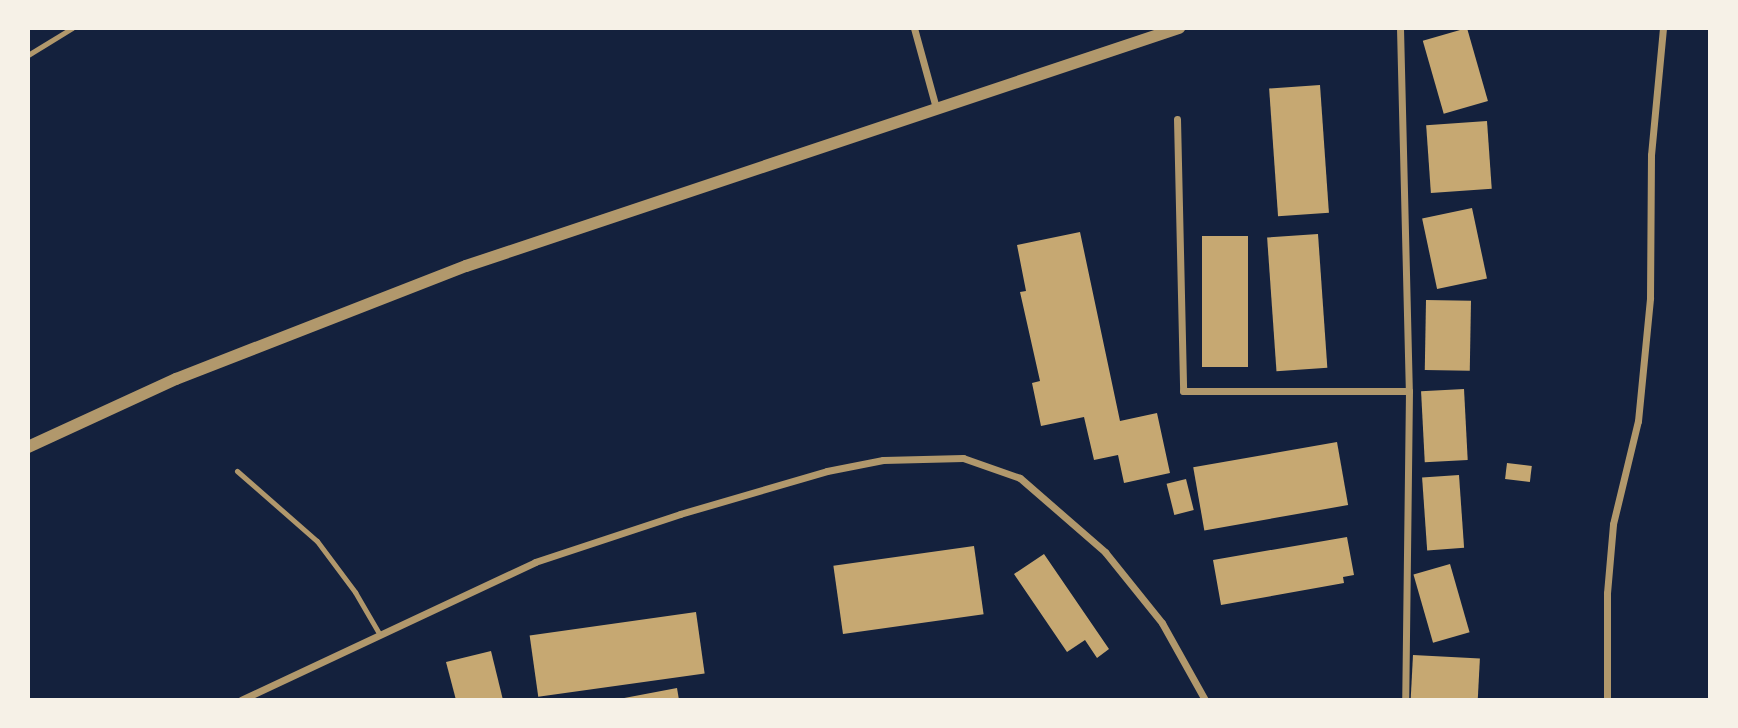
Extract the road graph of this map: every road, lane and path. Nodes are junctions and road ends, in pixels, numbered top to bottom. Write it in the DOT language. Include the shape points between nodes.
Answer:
graph roads {
  1 [pos="72,28"];
  2 [pos="914,28"];
  3 [pos="1179,28"];
  4 [pos="1400,28"];
  5 [pos="1663,28"];
  6 [pos="28,55"];
  7 [pos="936,108"];
  8 [pos="1177,119"];
  9 [pos="1409,391"];
  10 [pos="28,447"];
  11 [pos="237,471"];
  12 [pos="380,635"];
  13 [pos="241,700"];
  14 [pos="1205,700"];
  15 [pos="1405,700"];
  16 [pos="1607,700"];
  1 -- 6 [label="lane"];
  2 -- 7 [label="street"];
  3 -- 7 [label="street"];
  4 -- 9 [label="street"];
  5 -- 16 [label="street" via="1651,155 1650,299 1639,407 1613,524 1607,593"];
  7 -- 10 [label="street" via="466,266 176,379"];
  8 -- 9 [label="street" via="1182,391"];
  9 -- 15 [label="street"];
  11 -- 12 [label="lane" via="317,541"];
  12 -- 13 [label="street"];
  12 -- 14 [label="street" via="535,562 680,514 827,471 883,460 963,458 1020,478 1105,552 1162,623"];
}
